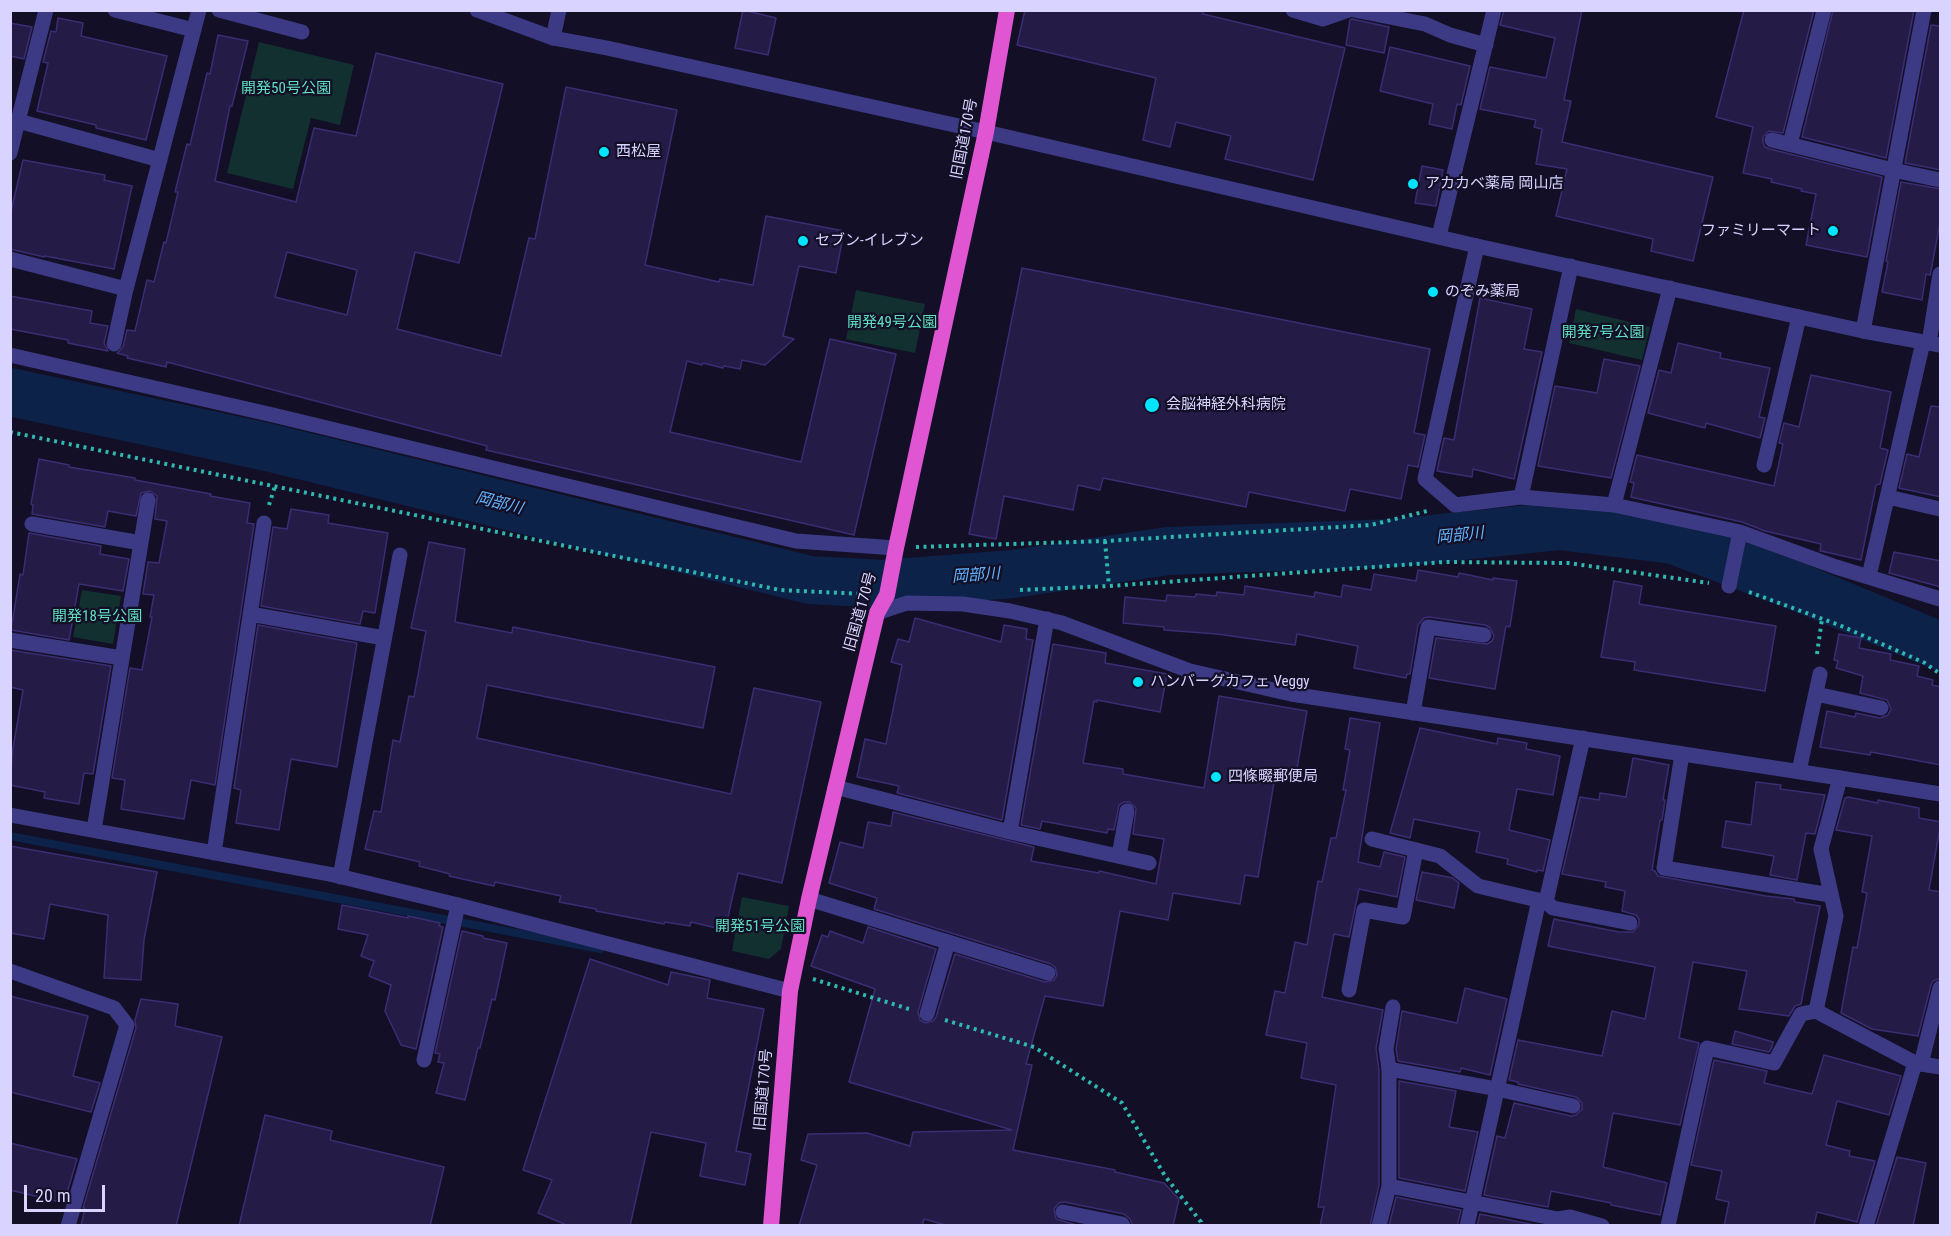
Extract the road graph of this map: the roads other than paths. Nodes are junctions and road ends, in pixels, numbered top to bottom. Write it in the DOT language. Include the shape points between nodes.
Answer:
graph roads {
  1 [pos="46,10"];
  2 [pos="115,10"];
  3 [pos="199,10"];
  4 [pos="219,10"];
  5 [pos="477,10"];
  6 [pos="559,10"];
  7 [pos="1007,10"];
  8 [pos="1293,10"];
  9 [pos="1349,10"];
  10 [pos="1354,10"];
  11 [pos="1494,10"];
  12 [pos="1824,10"];
  13 [pos="1924,10"];
  14 [pos="194,30"];
  15 [pos="302,32"];
  16 [pos="553,38"];
  17 [pos="1486,45"];
  18 [pos="18,121"];
  19 [pos="986,132"];
  20 [pos="1772,140"];
  21 [pos="1790,144"];
  22 [pos="10,153"];
  23 [pos="160,160"];
  24 [pos="1893,170"];
  25 [pos="1941,180"];
  26 [pos="1439,236"];
  27 [pos="1477,246"];
  28 [pos="10,259"];
  29 [pos="1572,266"];
  30 [pos="1941,274"];
  31 [pos="1670,288"];
  32 [pos="126,290"];
  33 [pos="1799,317"];
  34 [pos="1863,331"];
  35 [pos="1931,343"];
  36 [pos="114,344"];
  37 [pos="10,355"];
  38 [pos="1764,465"];
  39 [pos="1521,496"];
  40 [pos="1888,497"];
  41 [pos="148,500"];
  42 [pos="1614,505"];
  43 [pos="1941,509"];
  44 [pos="264,523"];
  45 [pos="32,524"];
  46 [pos="1740,532"];
  47 [pos="141,543"];
  48 [pos="896,548"];
  49 [pos="400,555"];
  50 [pos="1869,576"];
  51 [pos="1729,586"];
  52 [pos="1941,599"];
  53 [pos="877,613"];
  54 [pos="250,614"];
  55 [pos="1047,619"];
  56 [pos="1484,635"];
  57 [pos="384,639"];
  58 [pos="10,640"];
  59 [pos="122,658"];
  60 [pos="1820,674"];
  61 [pos="1816,694"];
  62 [pos="1881,708"];
  63 [pos="1413,713"];
  64 [pos="1583,738"];
  65 [pos="1682,754"];
  66 [pos="1799,771"];
  67 [pos="1840,778"];
  68 [pos="835,787"];
  69 [pos="1941,794"];
  70 [pos="1127,811"];
  71 [pos="10,815"];
  72 [pos="94,830"];
  73 [pos="1010,832"];
  74 [pos="1372,839"];
  75 [pos="1416,850"];
  76 [pos="214,853"];
  77 [pos="1119,856"];
  78 [pos="1149,863"];
  79 [pos="340,877"];
  80 [pos="1832,895"];
  81 [pos="809,899"];
  82 [pos="1542,901"];
  83 [pos="456,916"];
  84 [pos="1630,923"];
  85 [pos="948,942"];
  86 [pos="10,971"];
  87 [pos="1048,973"];
  88 [pos="1941,988"];
  89 [pos="1349,990"];
  90 [pos="790,991"];
  91 [pos="1393,1007"];
  92 [pos="1816,1011"];
  93 [pos="927,1014"];
  94 [pos="424,1060"];
  95 [pos="1918,1063"];
  96 [pos="1941,1067"];
  97 [pos="1389,1069"];
  98 [pos="1497,1089"];
  99 [pos="1572,1106"];
  100 [pos="1389,1186"];
  101 [pos="1472,1203"];
  102 [pos="1063,1212"];
  103 [pos="1557,1222"];
  104 [pos="68,1226"];
  105 [pos="771,1226"];
  106 [pos="1123,1226"];
  107 [pos="1379,1226"];
  108 [pos="1467,1226"];
  109 [pos="1602,1226"];
  110 [pos="1668,1226"];
  111 [pos="1866,1226"];
  1 -- 18 [label="street"];
  2 -- 14 [label="street"];
  3 -- 14 [label="street"];
  4 -- 15 [label="street"];
  5 -- 16 [label="street"];
  6 -- 16 [label="street"];
  7 -- 19 [label="highway, 旧国道170号"];
  8 -- 9 [label="street" via="1323,19"];
  10 -- 17 [label="street" via="1425,24"];
  11 -- 17 [label="street"];
  12 -- 21 [label="street"];
  13 -- 24 [label="street"];
  14 -- 23 [label="street"];
  16 -- 19 [label="street"];
  17 -- 26 [label="street"];
  18 -- 22 [label="street"];
  18 -- 23 [label="street"];
  19 -- 26 [label="street"];
  19 -- 48 [label="highway, 旧国道170号"];
  20 -- 21 [label="street"];
  21 -- 24 [label="street"];
  23 -- 32 [label="street"];
  24 -- 25 [label="street"];
  24 -- 34 [label="street"];
  26 -- 27 [label="street"];
  27 -- 29 [label="street"];
  27 -- 39 [label="street" via="1425,479 1455,504"];
  28 -- 32 [label="street"];
  29 -- 31 [label="street"];
  29 -- 39 [label="street"];
  30 -- 35 [label="street"];
  31 -- 33 [label="street"];
  31 -- 42 [label="street"];
  32 -- 36 [label="street"];
  33 -- 34 [label="street"];
  33 -- 38 [label="street"];
  34 -- 35 [label="street"];
  35 -- 40 [label="street"];
  37 -- 48 [label="street" via="796,541"];
  39 -- 42 [label="street"];
  40 -- 43 [label="street"];
  40 -- 50 [label="street"];
  41 -- 47 [label="street"];
  42 -- 46 [label="street"];
  44 -- 54 [label="street"];
  45 -- 47 [label="street"];
  46 -- 50 [label="street"];
  46 -- 51 [label="street"];
  47 -- 59 [label="street"];
  48 -- 53 [label="highway, 旧国道170号" via="887,595"];
  49 -- 57 [label="street"];
  50 -- 52 [label="street"];
  53 -- 55 [label="street" via="908,603 963,604"];
  53 -- 68 [label="highway, 旧国道170号"];
  54 -- 57 [label="street"];
  54 -- 76 [label="street"];
  55 -- 63 [label="street" via="1190,672 1291,694"];
  55 -- 73 [label="street"];
  56 -- 63 [label="street" via="1428,627"];
  57 -- 79 [label="street"];
  58 -- 59 [label="street"];
  59 -- 72 [label="street"];
  60 -- 61 [label="street"];
  61 -- 62 [label="street"];
  61 -- 66 [label="street"];
  63 -- 64 [label="street"];
  64 -- 65 [label="street"];
  64 -- 82 [label="street"];
  65 -- 66 [label="street"];
  65 -- 80 [label="street" via="1664,868"];
  66 -- 67 [label="street"];
  67 -- 69 [label="street"];
  67 -- 80 [label="street" via="1821,849"];
  68 -- 73 [label="street"];
  68 -- 81 [label="highway, 旧国道170号"];
  70 -- 77 [label="street"];
  71 -- 72 [label="street"];
  72 -- 76 [label="street"];
  73 -- 77 [label="street"];
  74 -- 75 [label="street"];
  75 -- 82 [label="street" via="1440,856 1478,886"];
  75 -- 89 [label="street" via="1402,917 1364,910"];
  76 -- 79 [label="street"];
  77 -- 78 [label="street"];
  79 -- 83 [label="street"];
  80 -- 92 [label="street" via="1836,916"];
  81 -- 85 [label="street"];
  81 -- 90 [label="highway, 旧国道170号"];
  82 -- 84 [label="street" via="1553,908"];
  82 -- 98 [label="street"];
  83 -- 90 [label="street"];
  83 -- 94 [label="street"];
  85 -- 87 [label="street"];
  85 -- 93 [label="street"];
  86 -- 104 [label="street" via="114,1008 127,1025"];
  88 -- 95 [label="street"];
  90 -- 105 [label="highway, 旧国道170号"];
  91 -- 97 [label="street" via="1386,1049"];
  92 -- 95 [label="street"];
  92 -- 110 [label="street" via="1801,1014 1774,1063 1707,1048"];
  95 -- 96 [label="street"];
  95 -- 111 [label="street"];
  97 -- 98 [label="street"];
  97 -- 100 [label="street"];
  98 -- 99 [label="street"];
  98 -- 101 [label="street"];
  100 -- 101 [label="street"];
  100 -- 107 [label="street"];
  101 -- 103 [label="street"];
  101 -- 108 [label="street"];
  102 -- 106 [label="street"];
  103 -- 109 [label="street" via="1570,1217"];
}
